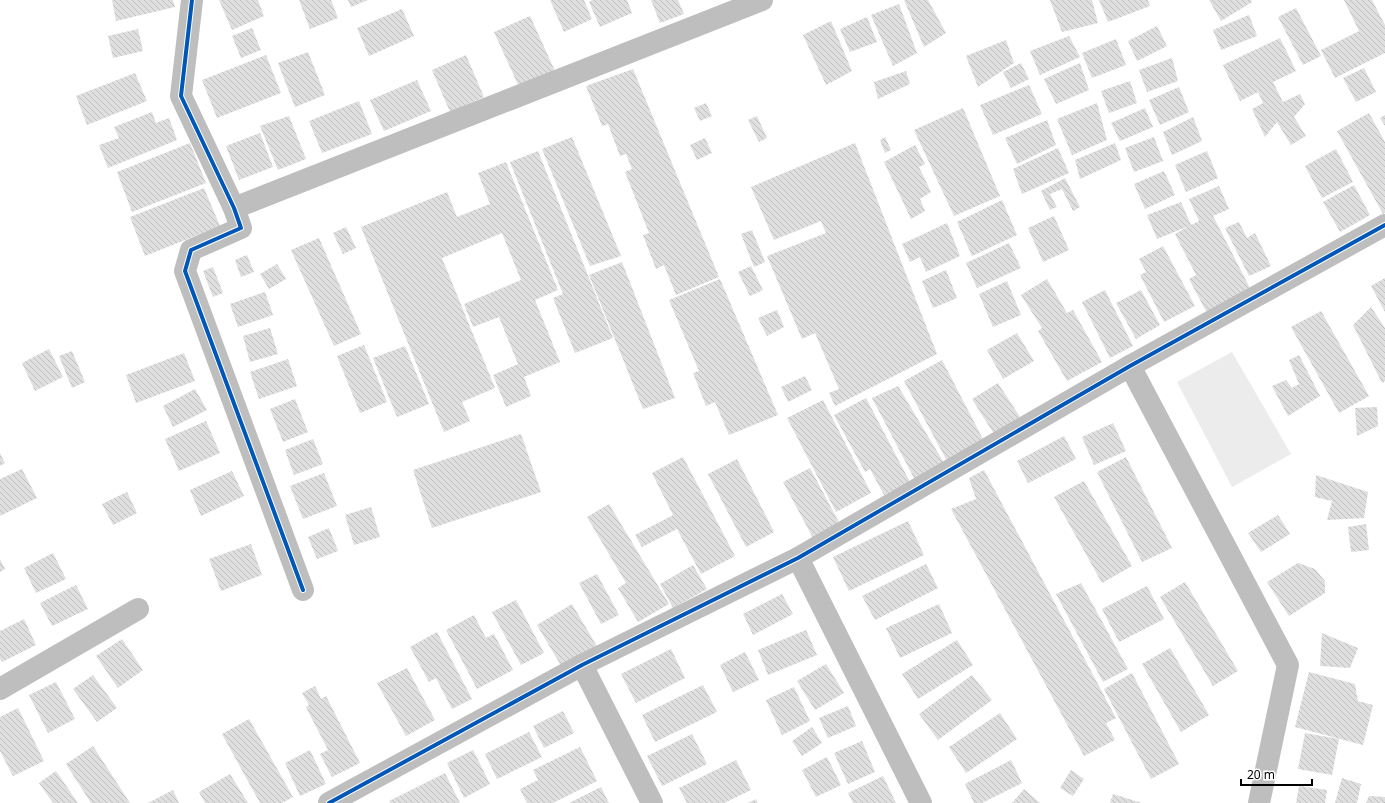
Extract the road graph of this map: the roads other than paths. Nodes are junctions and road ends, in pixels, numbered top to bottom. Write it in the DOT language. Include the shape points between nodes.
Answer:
graph roads {
  1 [pos="192,0"];
  2 [pos="762,0"];
  3 [pos="740,4"];
  4 [pos="234,208"];
  5 [pos="1385,225"];
  6 [pos="1130,366"];
  7 [pos="798,558"];
  8 [pos="304,590"];
  9 [pos="138,610"];
  10 [pos="582,664"];
  11 [pos="0,689"];
  12 [pos="358,796"];
  13 [pos="329,803"];
  14 [pos="652,803"];
  15 [pos="921,803"];
  16 [pos="1259,803"];
  1 -- 4 [label="street" via="180,96"];
  2 -- 3 [label="street"];
  3 -- 4 [label="street"];
  4 -- 8 [label="street" via="241,228 191,250 185,271"];
  5 -- 6 [label="street"];
  6 -- 7 [label="street"];
  6 -- 16 [label="street" via="1288,665"];
  7 -- 10 [label="street"];
  7 -- 15 [label="street"];
  9 -- 11 [label="street"];
  10 -- 12 [label="street"];
  10 -- 14 [label="street"];
  12 -- 13 [label="street"];
}
